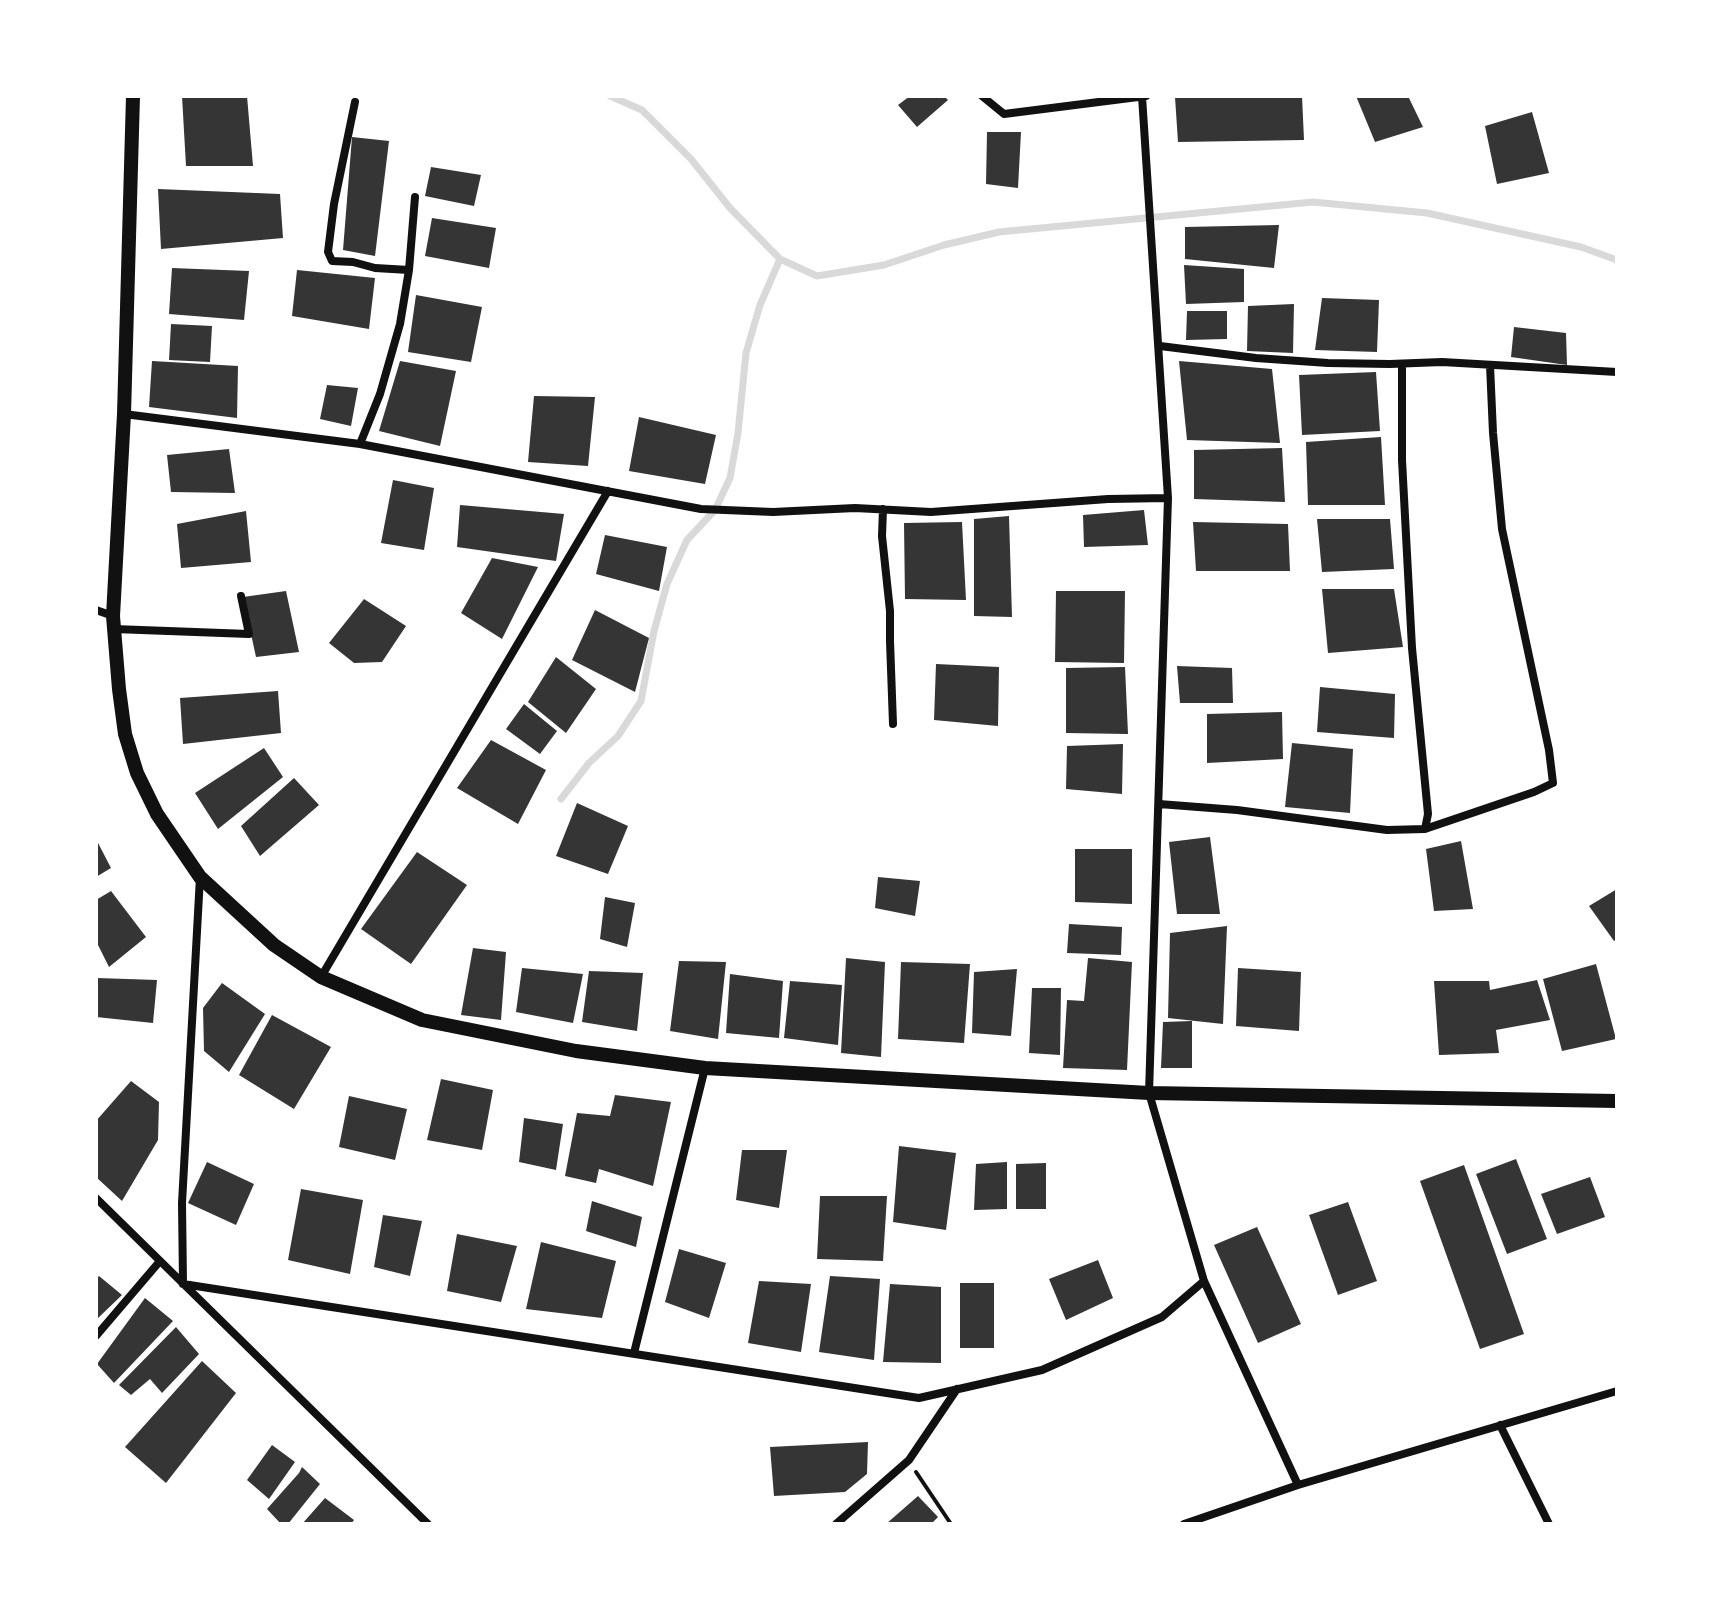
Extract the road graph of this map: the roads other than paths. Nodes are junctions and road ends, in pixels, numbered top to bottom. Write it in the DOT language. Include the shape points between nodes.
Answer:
graph roads {
  1 [pos="133,96"];
  2 [pos="982,96"];
  3 [pos="1144,96"];
  4 [pos="355,102"];
  5 [pos="415,197"];
  6 [pos="409,270"];
  7 [pos="1160,346"];
  8 [pos="1402,364"];
  9 [pos="1490,365"];
  10 [pos="1617,372"];
  11 [pos="124,414"];
  12 [pos="360,444"];
  13 [pos="608,491"];
  14 [pos="1168,498"];
  15 [pos="883,509"];
  16 [pos="241,596"];
  17 [pos="96,610"];
  18 [pos="114,622"];
  19 [pos="893,724"];
  20 [pos="1159,804"];
  21 [pos="1425,829"];
  22 [pos="200,877"];
  23 [pos="321,977"];
  24 [pos="705,1068"];
  25 [pos="1149,1093"];
  26 [pos="1617,1101"];
  27 [pos="96,1198"];
  28 [pos="160,1261"];
  29 [pos="1204,1281"];
  30 [pos="183,1284"];
  31 [pos="96,1336"];
  32 [pos="634,1353"];
  33 [pos="957,1389"];
  34 [pos="1617,1391"];
  35 [pos="1500,1425"];
  36 [pos="1298,1485"];
  37 [pos="428,1524"];
  38 [pos="836,1524"];
  39 [pos="1184,1524"];
  40 [pos="1549,1524"];
  1 -- 11 [label="street"];
  2 -- 3 [label="street" via="1004,114"];
  3 -- 7 [label="street"];
  4 -- 6 [label="street" via="328,252 332,261"];
  5 -- 6 [label="street"];
  6 -- 12 [label="street" via="391,359"];
  7 -- 8 [label="street" via="1256,358"];
  7 -- 14 [label="street"];
  8 -- 9 [label="street"];
  8 -- 21 [label="street" via="1402,460"];
  9 -- 10 [label="street"];
  9 -- 21 [label="street" via="1502,529 1553,783"];
  11 -- 12 [label="street"];
  11 -- 18 [label="street"];
  12 -- 13 [label="street"];
  13 -- 15 [label="street" via="701,509"];
  13 -- 23 [label="street"];
  14 -- 15 [label="street" via="931,512"];
  14 -- 20 [label="street"];
  15 -- 19 [label="street"];
  16 -- 18 [label="street" via="249,634"];
  17 -- 18 [label="street"];
  18 -- 22 [label="street" via="125,734 137,773 157,814"];
  20 -- 21 [label="street" via="1387,830"];
  20 -- 25 [label="street"];
  22 -- 23 [label="street" via="274,945"];
  22 -- 30 [label="street" via="182,1203"];
  23 -- 24 [label="street" via="422,1020 576,1051"];
  24 -- 25 [label="street"];
  24 -- 32 [label="street"];
  25 -- 26 [label="street"];
  25 -- 29 [label="street"];
  27 -- 28 [label="street"];
  28 -- 30 [label="street"];
  28 -- 31 [label="street"];
  29 -- 33 [label="street" via="1162,1317 1042,1370"];
  29 -- 36 [label="street"];
  30 -- 32 [label="street"];
  30 -- 37 [label="street"];
  32 -- 33 [label="street" via="919,1398"];
  33 -- 38 [label="street" via="909,1460"];
  34 -- 35 [label="street"];
  35 -- 36 [label="street"];
  35 -- 40 [label="street"];
  36 -- 39 [label="street"];
}
